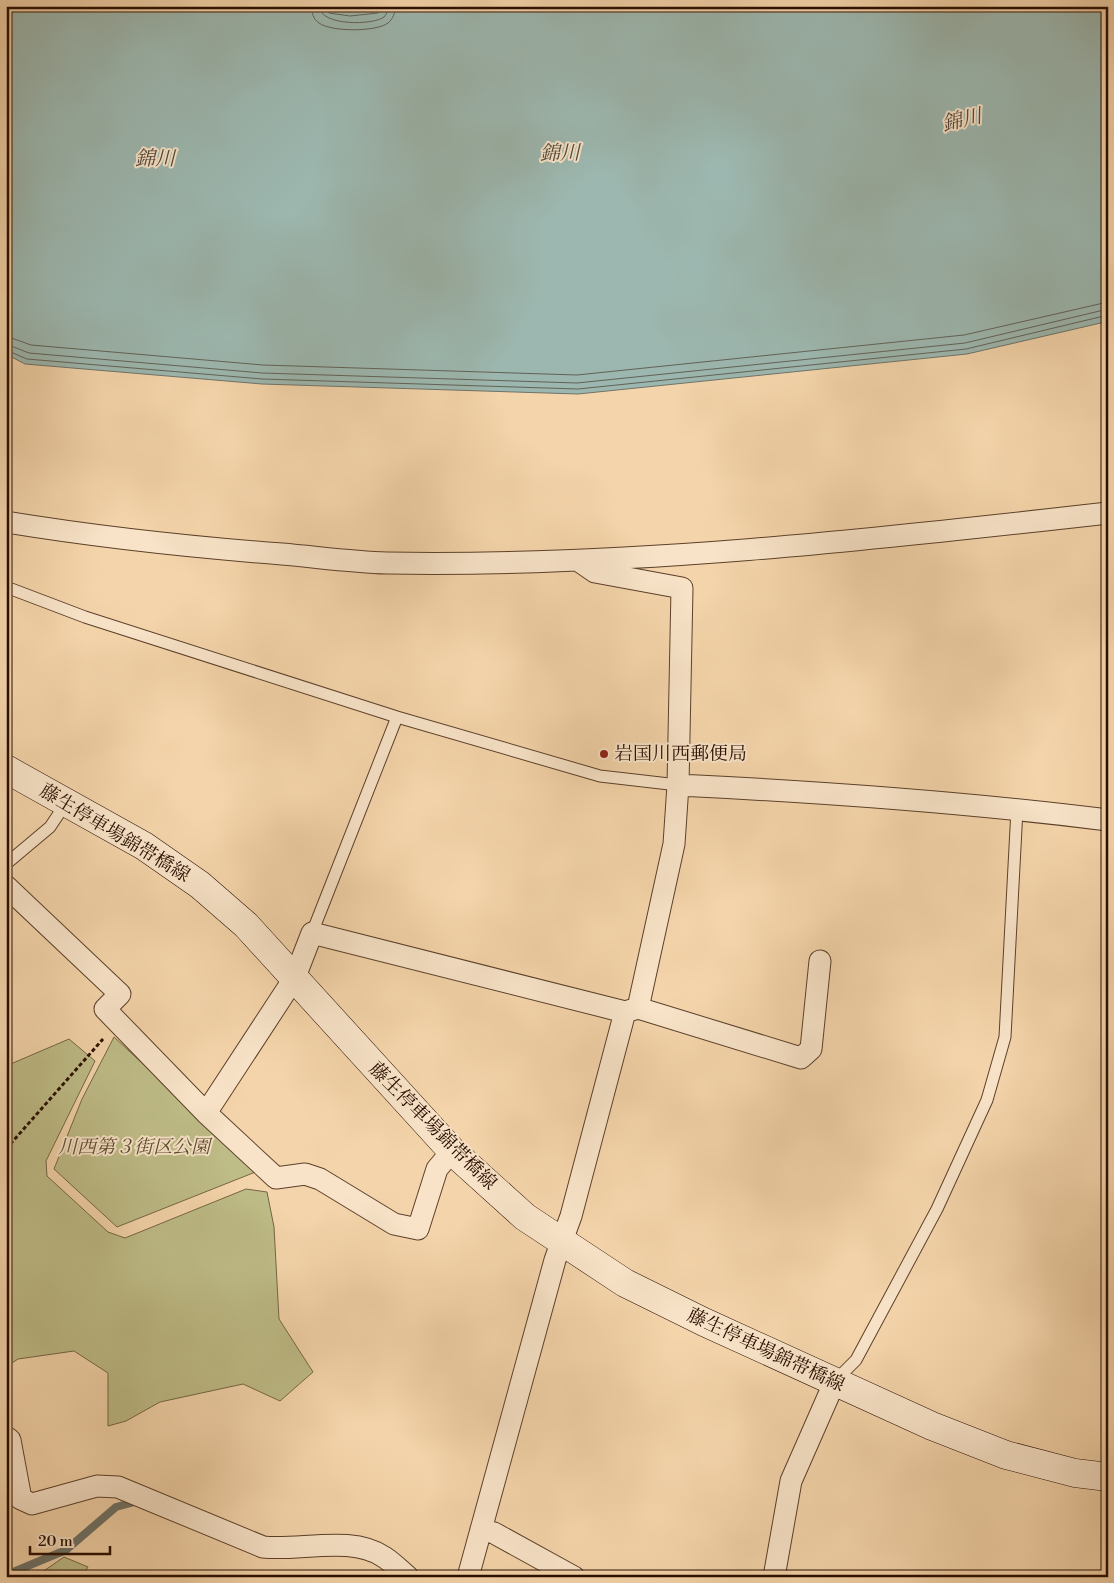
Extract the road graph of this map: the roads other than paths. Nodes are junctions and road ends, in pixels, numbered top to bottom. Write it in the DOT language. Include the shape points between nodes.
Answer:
graph roads {
  1 [pos="1108,513"];
  2 [pos="6,522"];
  3 [pos="579,561"];
  4 [pos="6,588"];
  5 [pos="397,717"];
  6 [pos="6,769"];
  7 [pos="678,785"];
  8 [pos="66,803"];
  9 [pos="1017,809"];
  10 [pos="1108,820"];
  11 [pos="6,864"];
  12 [pos="6,886"];
  13 [pos="312,933"];
  14 [pos="820,961"];
  15 [pos="295,977"];
  16 [pos="631,1010"];
  17 [pos="206,1113"];
  18 [pos="452,1151"];
  19 [pos="561,1242"];
  20 [pos="835,1381"];
  21 [pos="6,1437"];
  22 [pos="1108,1477"];
  23 [pos="481,1529"];
  24 [pos="408,1577"];
  25 [pos="468,1577"];
  26 [pos="574,1577"];
  27 [pos="774,1577"];
  1 -- 3 [label="street" via="901,537"];
  2 -- 3 [label="street" via="209,549 384,562"];
  3 -- 7 [label="street" via="595,572 682,588"];
  4 -- 5 [label="lane" via="85,617"];
  5 -- 7 [label="lane" via="600,776"];
  5 -- 13 [label="lane"];
  6 -- 8 [label="main road, 藤生停車場錦帯橋線"];
  7 -- 9 [label="street" via="847,794"];
  7 -- 16 [label="street" via="674,844"];
  8 -- 11 [label="lane" via="50,827"];
  8 -- 15 [label="main road, 藤生停車場錦帯橋線" via="144,846 200,885 246,925"];
  9 -- 10 [label="street"];
  9 -- 20 [label="lane" via="1005,1037 987,1100 937,1209 856,1360"];
  12 -- 17 [label="street" via="120,994 105,1009"];
  13 -- 15 [label="street"];
  13 -- 16 [label="street"];
  14 -- 16 [label="street" via="811,1049 801,1058"];
  15 -- 17 [label="street"];
  15 -- 18 [label="main road, 藤生停車場錦帯橋線"];
  16 -- 19 [label="street"];
  17 -- 18 [label="street" via="276,1178 305,1174 320,1179 394,1224 418,1229 437,1169"];
  18 -- 19 [label="main road, 藤生停車場錦帯橋線" via="525,1217"];
  19 -- 20 [label="main road, 藤生停車場錦帯橋線" via="625,1283"];
  19 -- 23 [label="street"];
  20 -- 22 [label="main road, 藤生停車場錦帯橋線" via="932,1426 1006,1455"];
  20 -- 27 [label="street" via="791,1481"];
  21 -- 24 [label="street" via="10,1440 22,1499 32,1504 97,1486 118,1487 263,1547 281,1549 350,1544 371,1550 384,1556"];
  23 -- 25 [label="street"];
  23 -- 26 [label="street"];
}
